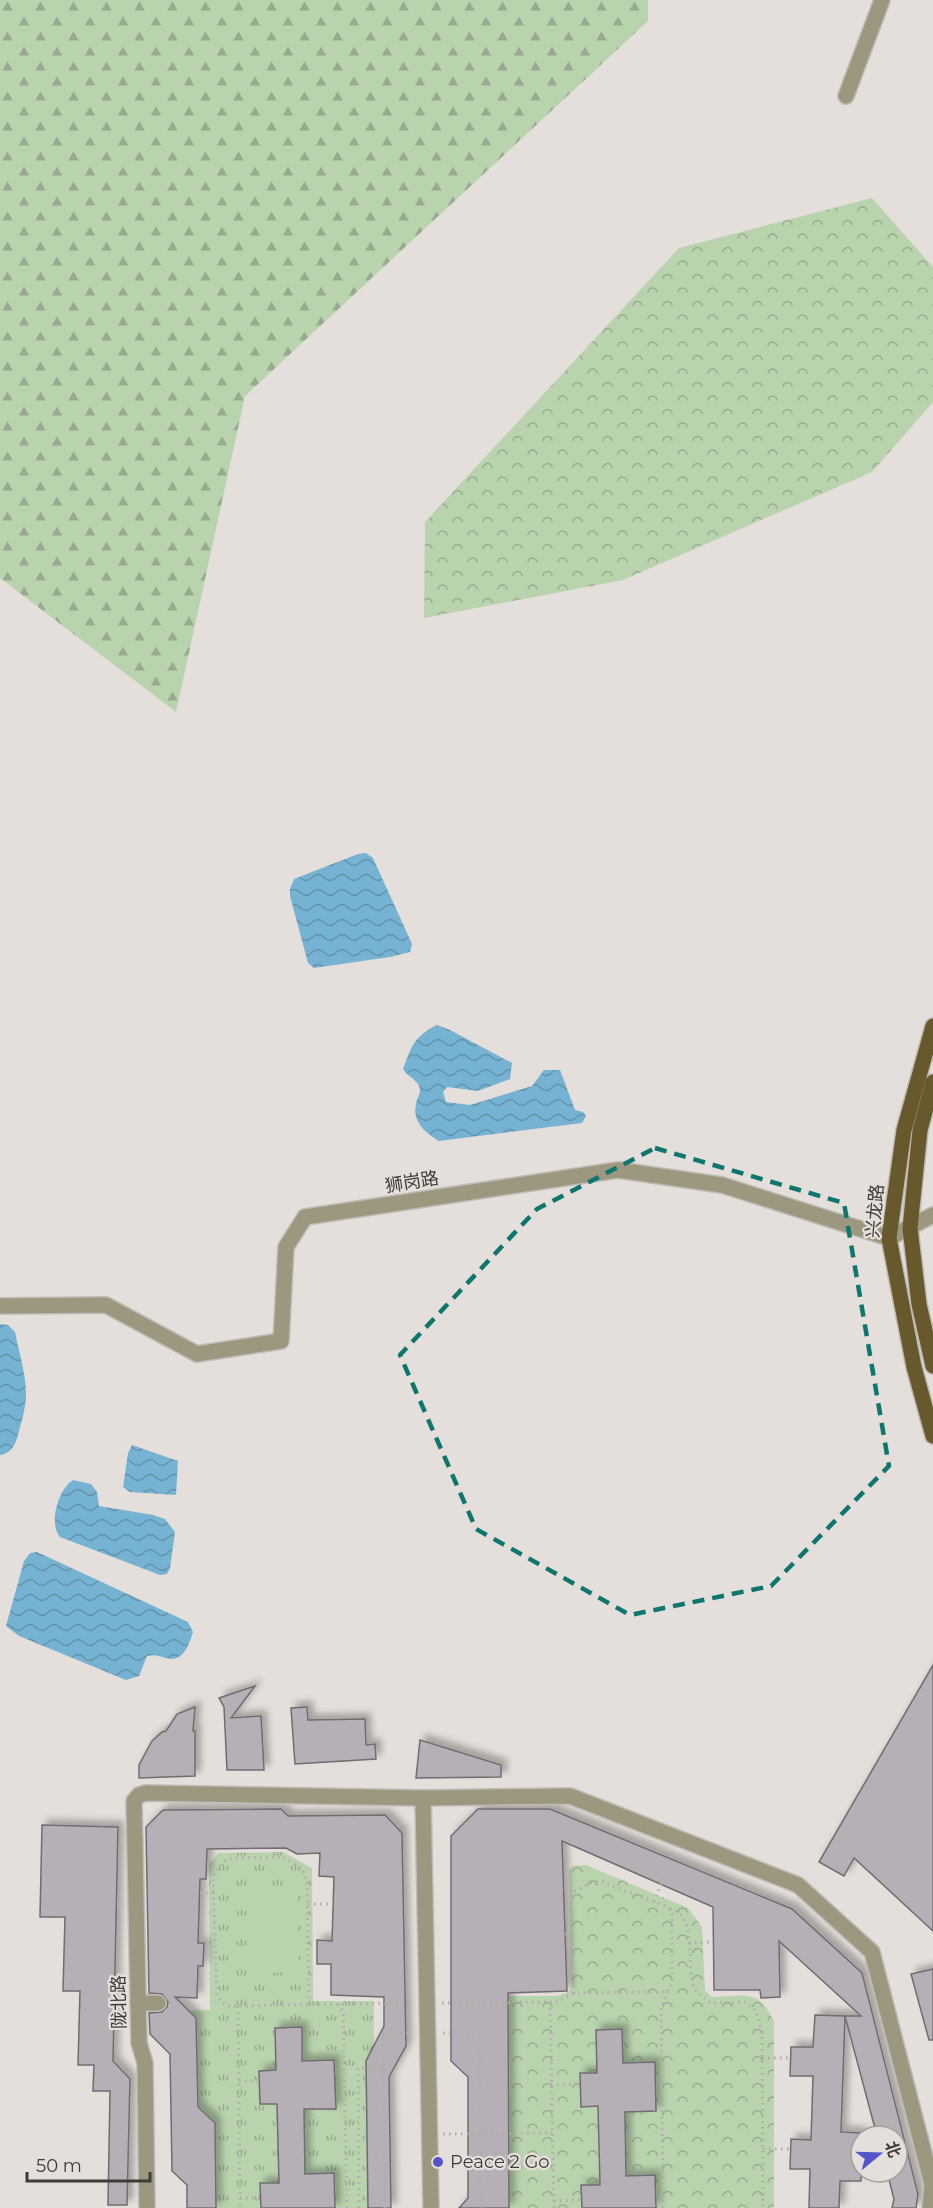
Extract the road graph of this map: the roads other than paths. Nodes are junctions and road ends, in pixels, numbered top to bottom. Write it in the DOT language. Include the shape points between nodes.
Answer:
graph roads {
  1 [pos="882,0"];
  2 [pos="846,96"];
  3 [pos="933,1026"];
  4 [pos="933,1082"];
  5 [pos="933,1215"];
  6 [pos="910,1228"];
  7 [pos="889,1238"];
  8 [pos="0,1306"];
  9 [pos="933,1366"];
  10 [pos="933,1436"];
  11 [pos="423,1798"];
  12 [pos="138,2003"];
  13 [pos="158,2003"];
  14 [pos="147,2208"];
  15 [pos="430,2208"];
  16 [pos="930,2208"];
  1 -- 2 [label="street"];
  3 -- 7 [label="main road, 兴龙路" via="904,1130"];
  4 -- 6 [label="main road, 兴龙路" via="920,1131"];
  5 -- 6 [label="street"];
  6 -- 7 [label="street"];
  6 -- 9 [label="main road, 兴龙路"];
  7 -- 8 [label="street, 狮岗路" via="722,1185 618,1170 305,1217 286,1247 281,1341 197,1354 106,1305"];
  7 -- 10 [label="main road, 兴龙路" via="914,1367"];
  11 -- 12 [label="street, 陇北路" via="146,1793 139,1796 134,1801"];
  11 -- 15 [label="street"];
  11 -- 16 [label="street" via="570,1796 798,1884 872,1953 932,2184"];
  12 -- 13 [label="street"];
  12 -- 14 [label="street, 陇北路" via="139,2043 145,2063"];
}
